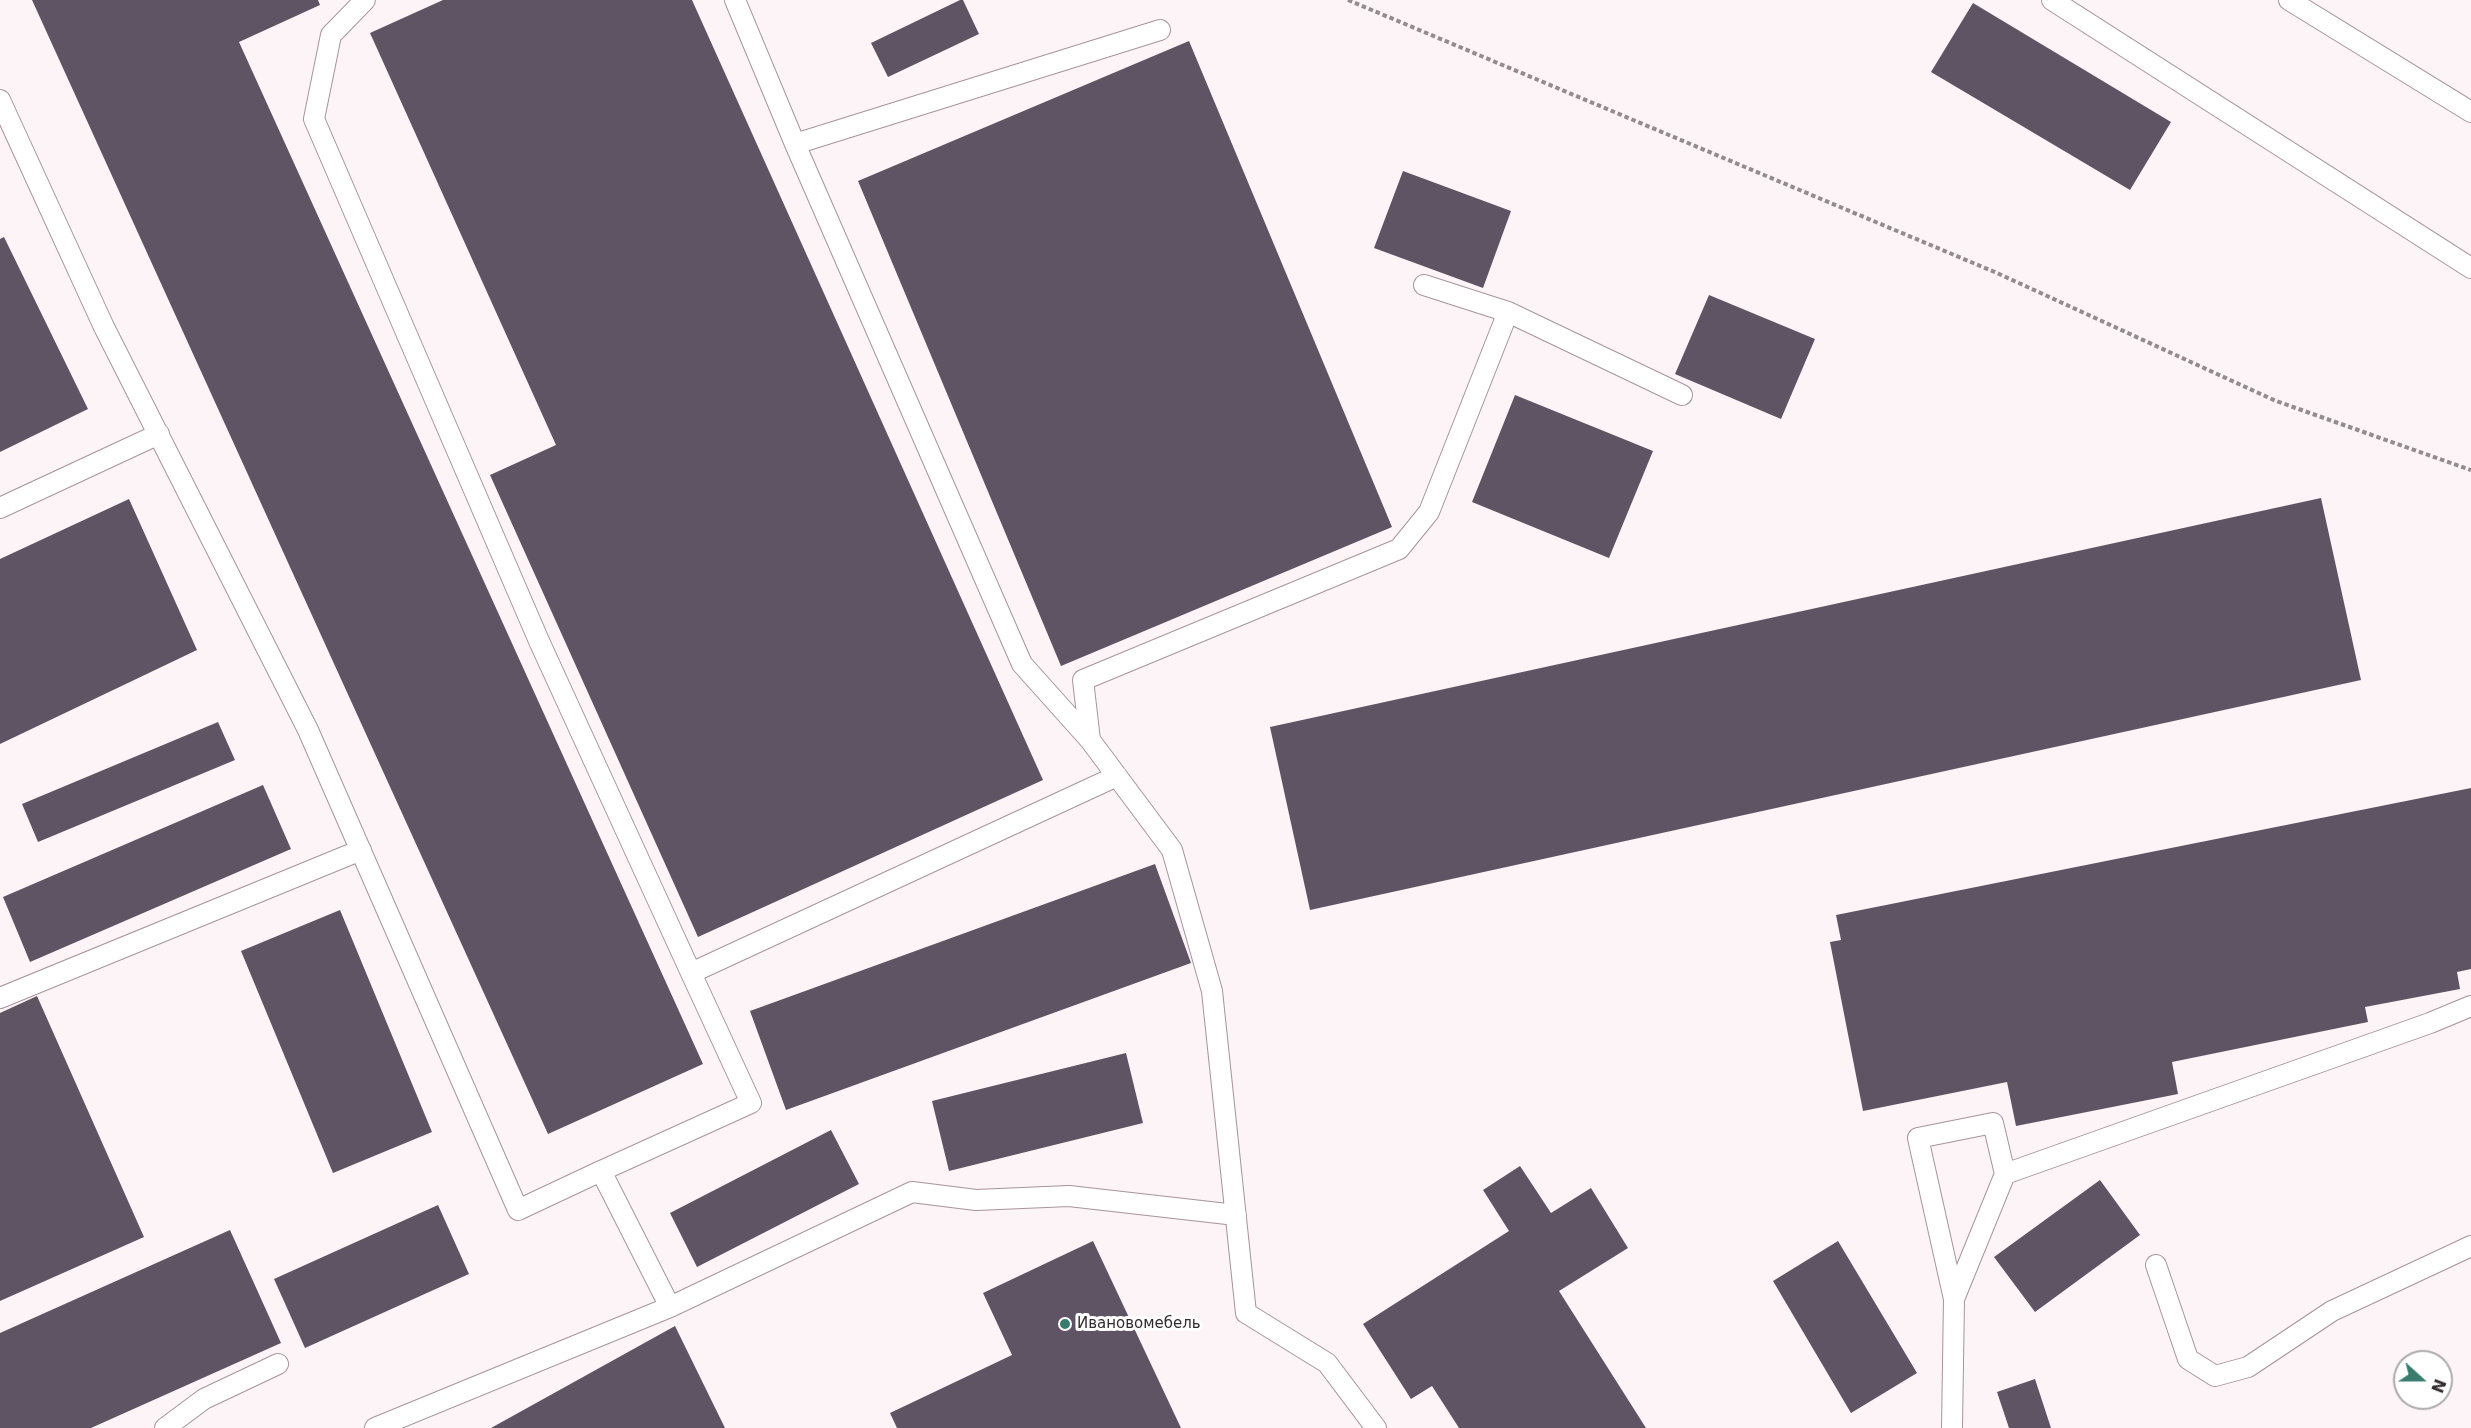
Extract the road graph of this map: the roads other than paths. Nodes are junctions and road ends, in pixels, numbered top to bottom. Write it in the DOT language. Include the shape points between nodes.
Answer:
graph roads {
  1 [pos="365,0"];
  2 [pos="735,0"];
  3 [pos="2052,0"];
  4 [pos="2289,0"];
  5 [pos="1160,30"];
  6 [pos="0,100"];
  7 [pos="2471,112"];
  8 [pos="5,122"];
  9 [pos="795,144"];
  10 [pos="2471,268"];
  11 [pos="1424,285"];
  12 [pos="1508,312"];
  13 [pos="1682,395"];
  14 [pos="159,434"];
  15 [pos="0,508"];
  16 [pos="1090,740"];
  17 [pos="1117,776"];
  18 [pos="361,850"];
  19 [pos="691,973"];
  20 [pos="0,998"];
  21 [pos="2471,1006"];
  22 [pos="601,1171"];
  23 [pos="2005,1174"];
  24 [pos="1236,1215"];
  25 [pos="2471,1246"];
  26 [pos="2156,1265"];
  27 [pos="1954,1299"];
  28 [pos="670,1307"];
  29 [pos="278,1364"];
  30 [pos="165,1428"];
  31 [pos="375,1428"];
  32 [pos="1376,1428"];
  33 [pos="1952,1428"];
  1 -- 19 [label="lane" via="331,35 314,119 539,641"];
  2 -- 9 [label="lane"];
  3 -- 10 [label="lane"];
  4 -- 7 [label="lane"];
  5 -- 9 [label="lane"];
  6 -- 8 [label="lane"];
  8 -- 14 [label="lane"];
  9 -- 16 [label="lane" via="1022,664"];
  11 -- 12 [label="lane"];
  12 -- 13 [label="lane"];
  12 -- 16 [label="lane" via="1429,512 1399,549 1083,680"];
  14 -- 15 [label="lane"];
  14 -- 18 [label="lane" via="308,729"];
  16 -- 17 [label="lane"];
  17 -- 19 [label="lane"];
  17 -- 24 [label="lane" via="1172,850 1212,991"];
  18 -- 20 [label="lane"];
  18 -- 22 [label="lane" via="518,1210"];
  19 -- 22 [label="lane" via="751,1103"];
  21 -- 23 [label="lane"];
  22 -- 28 [label="lane"];
  23 -- 27 [label="lane"];
  23 -- 27 [label="lane" via="1992,1123 1918,1138"];
  24 -- 28 [label="lane" via="1069,1196 976,1200 912,1192"];
  24 -- 32 [label="lane" via="1246,1313 1327,1363"];
  25 -- 26 [label="lane" via="2332,1311 2248,1367 2215,1376 2188,1359"];
  27 -- 33 [label="lane"];
  28 -- 31 [label="lane"];
  29 -- 30 [label="lane" via="204,1399"];
}
